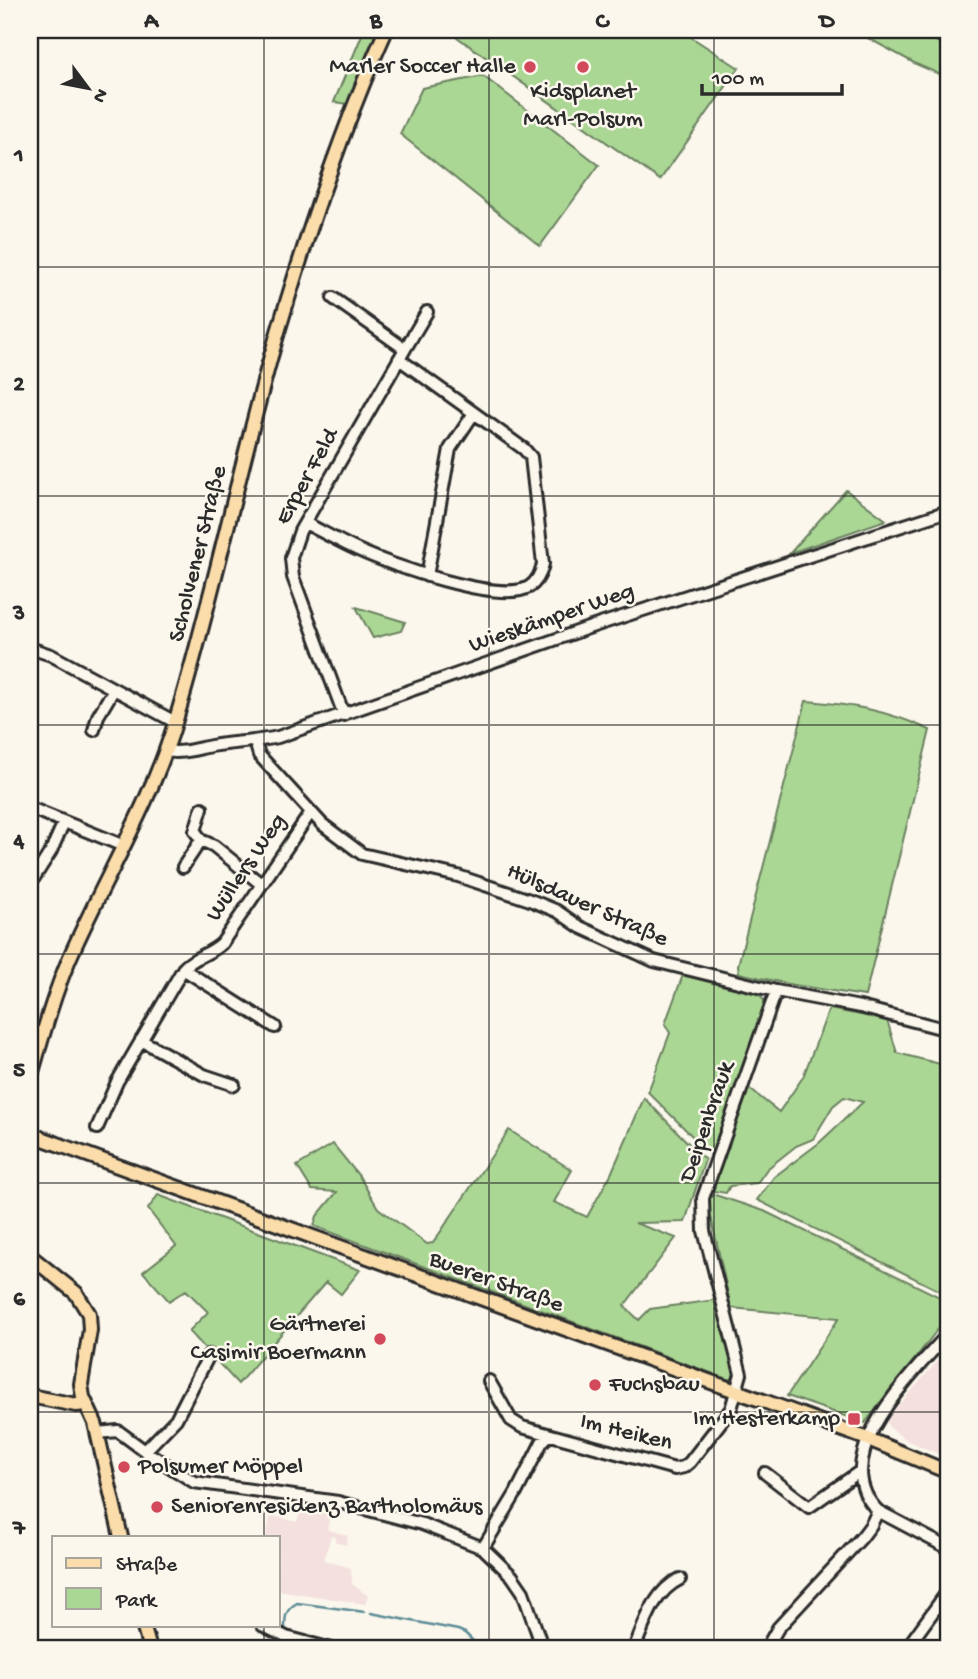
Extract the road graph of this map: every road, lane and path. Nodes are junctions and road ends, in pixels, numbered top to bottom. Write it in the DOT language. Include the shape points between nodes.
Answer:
graph roads {
  1 [pos="386,30"];
  2 [pos="935,30"];
  3 [pos="948,36"];
  4 [pos="334,298"];
  5 [pos="427,312"];
  6 [pos="402,354"];
  7 [pos="474,413"];
  8 [pos="948,511"];
  9 [pos="305,523"];
  10 [pos="427,576"];
  11 [pos="30,648"];
  12 [pos="114,689"];
  13 [pos="344,715"];
  14 [pos="176,722"];
  15 [pos="94,730"];
  16 [pos="255,742"];
  17 [pos="166,751"];
  18 [pos="30,808"];
  19 [pos="202,808"];
  20 [pos="311,812"];
  21 [pos="64,822"];
  22 [pos="201,839"];
  23 [pos="124,846"];
  24 [pos="183,867"];
  25 [pos="30,884"];
  26 [pos="261,884"];
  27 [pos="183,969"];
  28 [pos="776,991"];
  29 [pos="275,1027"];
  30 [pos="948,1030"];
  31 [pos="141,1040"];
  32 [pos="30,1078"];
  33 [pos="234,1085"];
  34 [pos="97,1128"];
  35 [pos="30,1135"];
  36 [pos="30,1256"];
  37 [pos="948,1334"];
  38 [pos="209,1355"];
  39 [pos="489,1381"];
  40 [pos="737,1392"];
  41 [pos="30,1396"];
  42 [pos="86,1404"];
  43 [pos="97,1433"];
  44 [pos="549,1435"];
  45 [pos="868,1439"];
  46 [pos="145,1451"];
  47 [pos="859,1472"];
  48 [pos="948,1472"];
  49 [pos="765,1473"];
  50 [pos="878,1511"];
  51 [pos="121,1536"];
  52 [pos="483,1548"];
  53 [pos="948,1548"];
  54 [pos="680,1579"];
  55 [pos="948,1591"];
  56 [pos="142,1626"];
  57 [pos="264,1626"];
  58 [pos="150,1649"];
  59 [pos="332,1649"];
  60 [pos="543,1649"];
  61 [pos="634,1649"];
  62 [pos="766,1649"];
  63 [pos="906,1649"];
  1 -- 14 [label="main road, Scholvener Straße" via="335,155 278,335"];
  2 -- 3 [label="highway"];
  4 -- 6 [label="street"];
  5 -- 6 [label="street, Erper Feld"];
  6 -- 7 [label="street"];
  6 -- 9 [label="street, Erper Feld"];
  7 -- 10 [label="street" via="450,449"];
  7 -- 10 [label="street" via="531,457 543,564 540,576 530,586 511,592"];
  8 -- 13 [label="street, Wieskämper Weg" via="591,627"];
  9 -- 10 [label="street" via="360,551"];
  9 -- 13 [label="street, Erper Feld" via="291,558 293,577"];
  11 -- 12 [label="street"];
  12 -- 14 [label="street"];
  12 -- 15 [label="street"];
  13 -- 16 [label="street, Wieskämper Weg"];
  14 -- 17 [label="main road, Scholvener Straße"];
  16 -- 17 [label="street, Wieskämper Weg"];
  16 -- 20 [label="street, Hülsdauer Straße" via="260,755"];
  17 -- 23 [label="main road, Scholvener Straße"];
  18 -- 21 [label="street"];
  19 -- 22 [label="street" via="195,831"];
  20 -- 26 [label="street, Wüllers Weg"];
  20 -- 28 [label="street, Hülsdauer Straße" via="362,854 458,876 557,911 580,927 654,961"];
  21 -- 23 [label="street"];
  21 -- 25 [label="street"];
  22 -- 24 [label="street"];
  22 -- 26 [label="street"];
  23 -- 32 [label="main road, Scholvener Straße" via="70,957"];
  26 -- 27 [label="street, Wüllers Weg" via="222,943 190,960"];
  27 -- 29 [label="street"];
  27 -- 31 [label="street, Wüllers Weg"];
  28 -- 30 [label="street, Hülsdauer Straße"];
  28 -- 40 [label="street, Deipenbrauk" via="703,1198 704,1231 740,1367"];
  31 -- 33 [label="street" via="204,1075"];
  31 -- 34 [label="street, Wüllers Weg"];
  35 -- 40 [label="main road, Buerer Straße"];
  36 -- 42 [label="main road" via="76,1293 87,1308 90,1323 81,1384"];
  37 -- 45 [label="street" via="881,1414"];
  38 -- 46 [label="street" via="176,1419"];
  39 -- 44 [label="street, Im Heiken" via="511,1420"];
  40 -- 44 [label="street, Im Heiken" via="732,1409 690,1462 675,1469"];
  40 -- 45 [label="main road, Buerer Straße"];
  41 -- 42 [label="main road"];
  42 -- 43 [label="main road"];
  43 -- 46 [label="street" via="118,1431"];
  43 -- 51 [label="main road"];
  44 -- 52 [label="street, Im Heiken"];
  45 -- 47 [label="street"];
  45 -- 48 [label="main road, Buerer Straße"];
  46 -- 52 [label="street" via="194,1482 340,1503 425,1525"];
  47 -- 49 [label="street" via="809,1507"];
  47 -- 50 [label="street" via="870,1503"];
  50 -- 53 [label="street"];
  50 -- 62 [label="street" via="862,1537 778,1628"];
  52 -- 60 [label="street" via="523,1592"];
  54 -- 61 [label="street" via="656,1597"];
  55 -- 63 [label="street"];
  56 -- 58 [label="main road"];
  57 -- 59 [label="street"];
}
